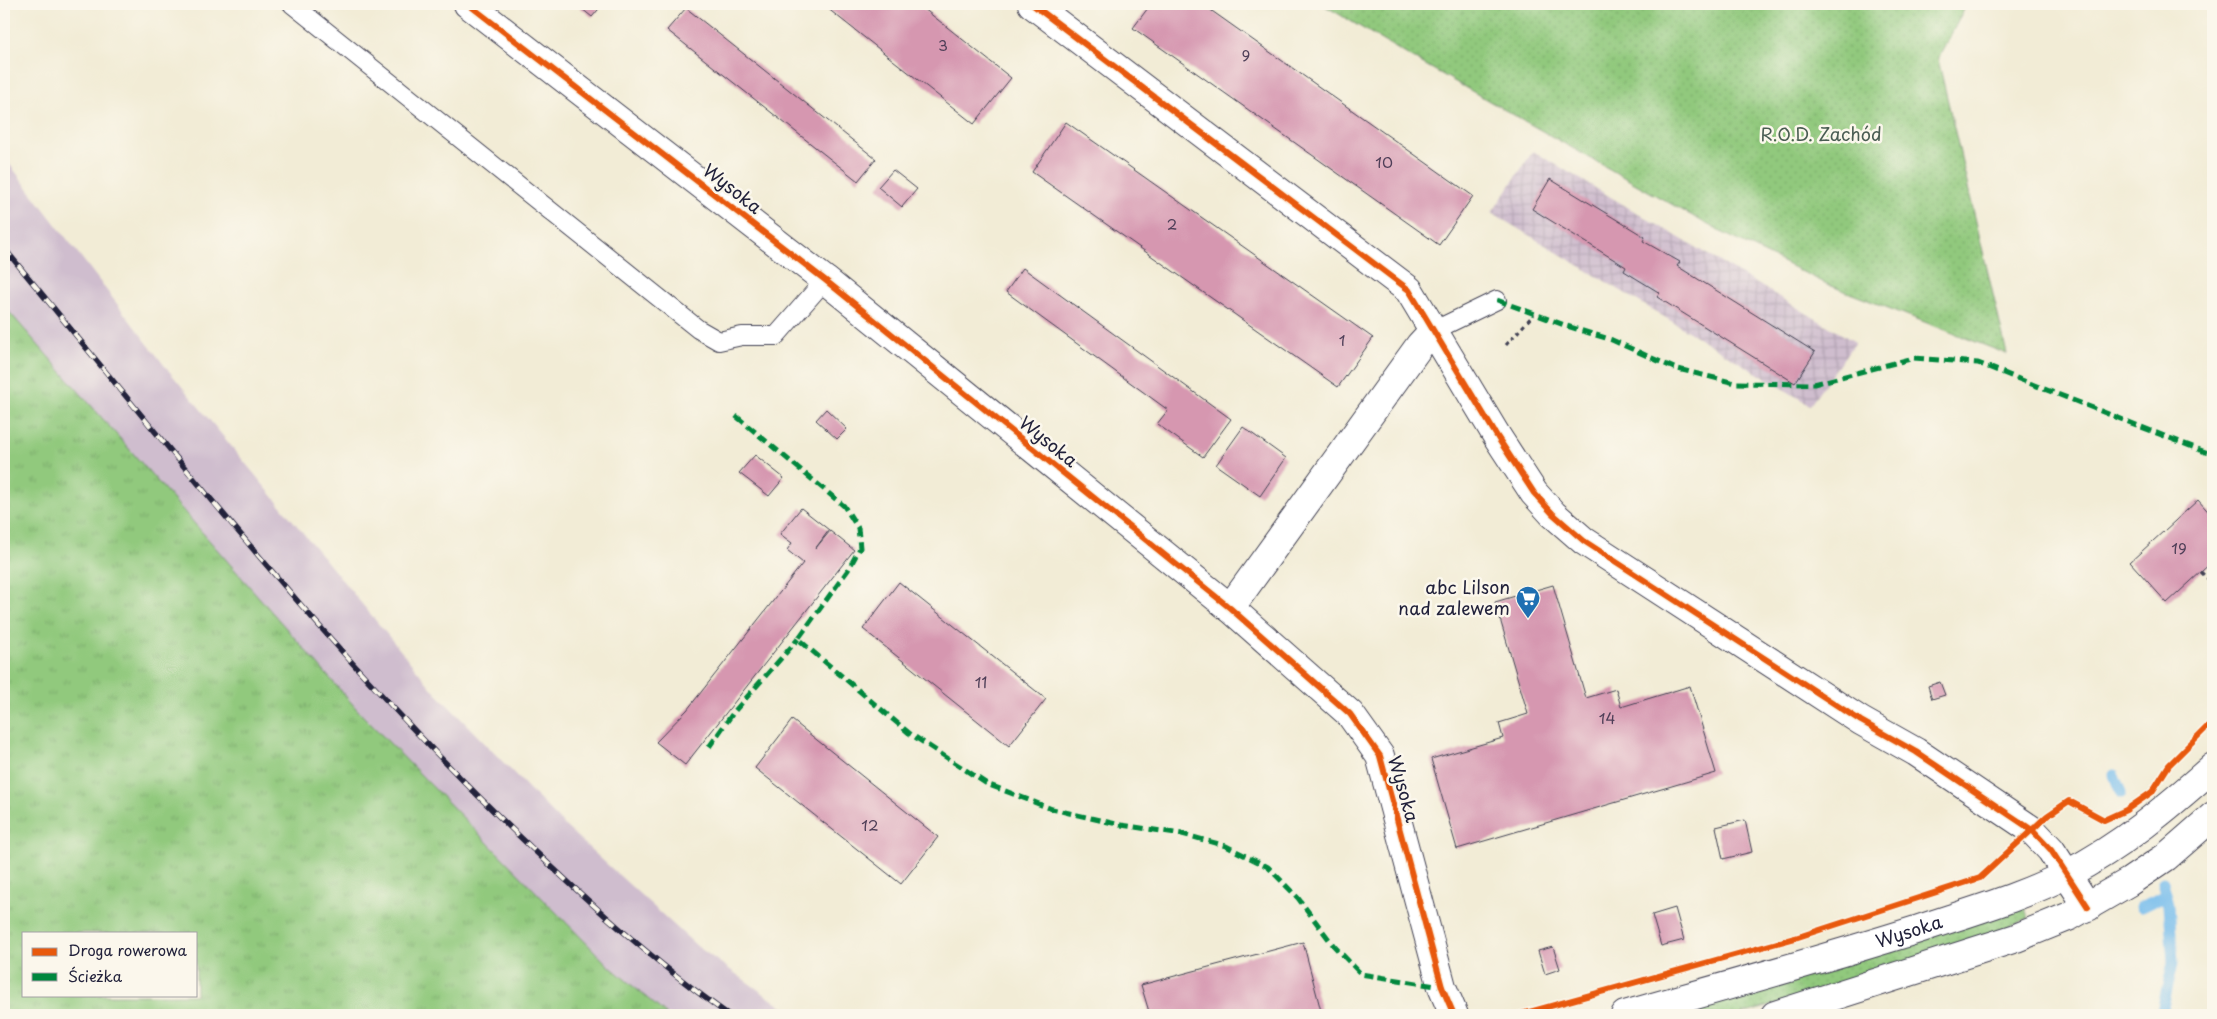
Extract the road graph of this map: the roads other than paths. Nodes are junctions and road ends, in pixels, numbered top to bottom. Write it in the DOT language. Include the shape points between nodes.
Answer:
graph roads {
  1 [pos="292,4"];
  2 [pos="468,4"];
  3 [pos="1032,4"];
  4 [pos="824,280"];
  5 [pos="1497,300"];
  6 [pos="1433,331"];
  7 [pos="1230,608"];
  8 [pos="2213,767"];
  9 [pos="2172,803"];
  10 [pos="2209,826"];
  11 [pos="2066,874"];
  12 [pos="2088,906"];
  13 [pos="1454,1015"];
  14 [pos="1625,1015"];
  15 [pos="1776,1015"];
  1 -- 4 [label="lane" via="698,329 719,341 742,336 776,336"];
  2 -- 4 [label="street, Wysoka"];
  3 -- 6 [label="street" via="1409,290"];
  4 -- 7 [label="street, Wysoka"];
  5 -- 6 [label="lane"];
  6 -- 7 [label="street"];
  6 -- 11 [label="street" via="1534,493 1584,541 1861,721 1916,752 2032,830 2051,850"];
  7 -- 13 [label="street, Wysoka" via="1350,714 1380,756 1442,988"];
  8 -- 9 [label="street, Wysoka"];
  9 -- 10 [label="street"];
  9 -- 11 [label="street, Wysoka" via="2139,830"];
  10 -- 12 [label="street"];
  11 -- 12 [label="street"];
  11 -- 14 [label="street, Wysoka" via="2010,899 1841,954"];
  12 -- 15 [label="street" via="2016,938"];
}
